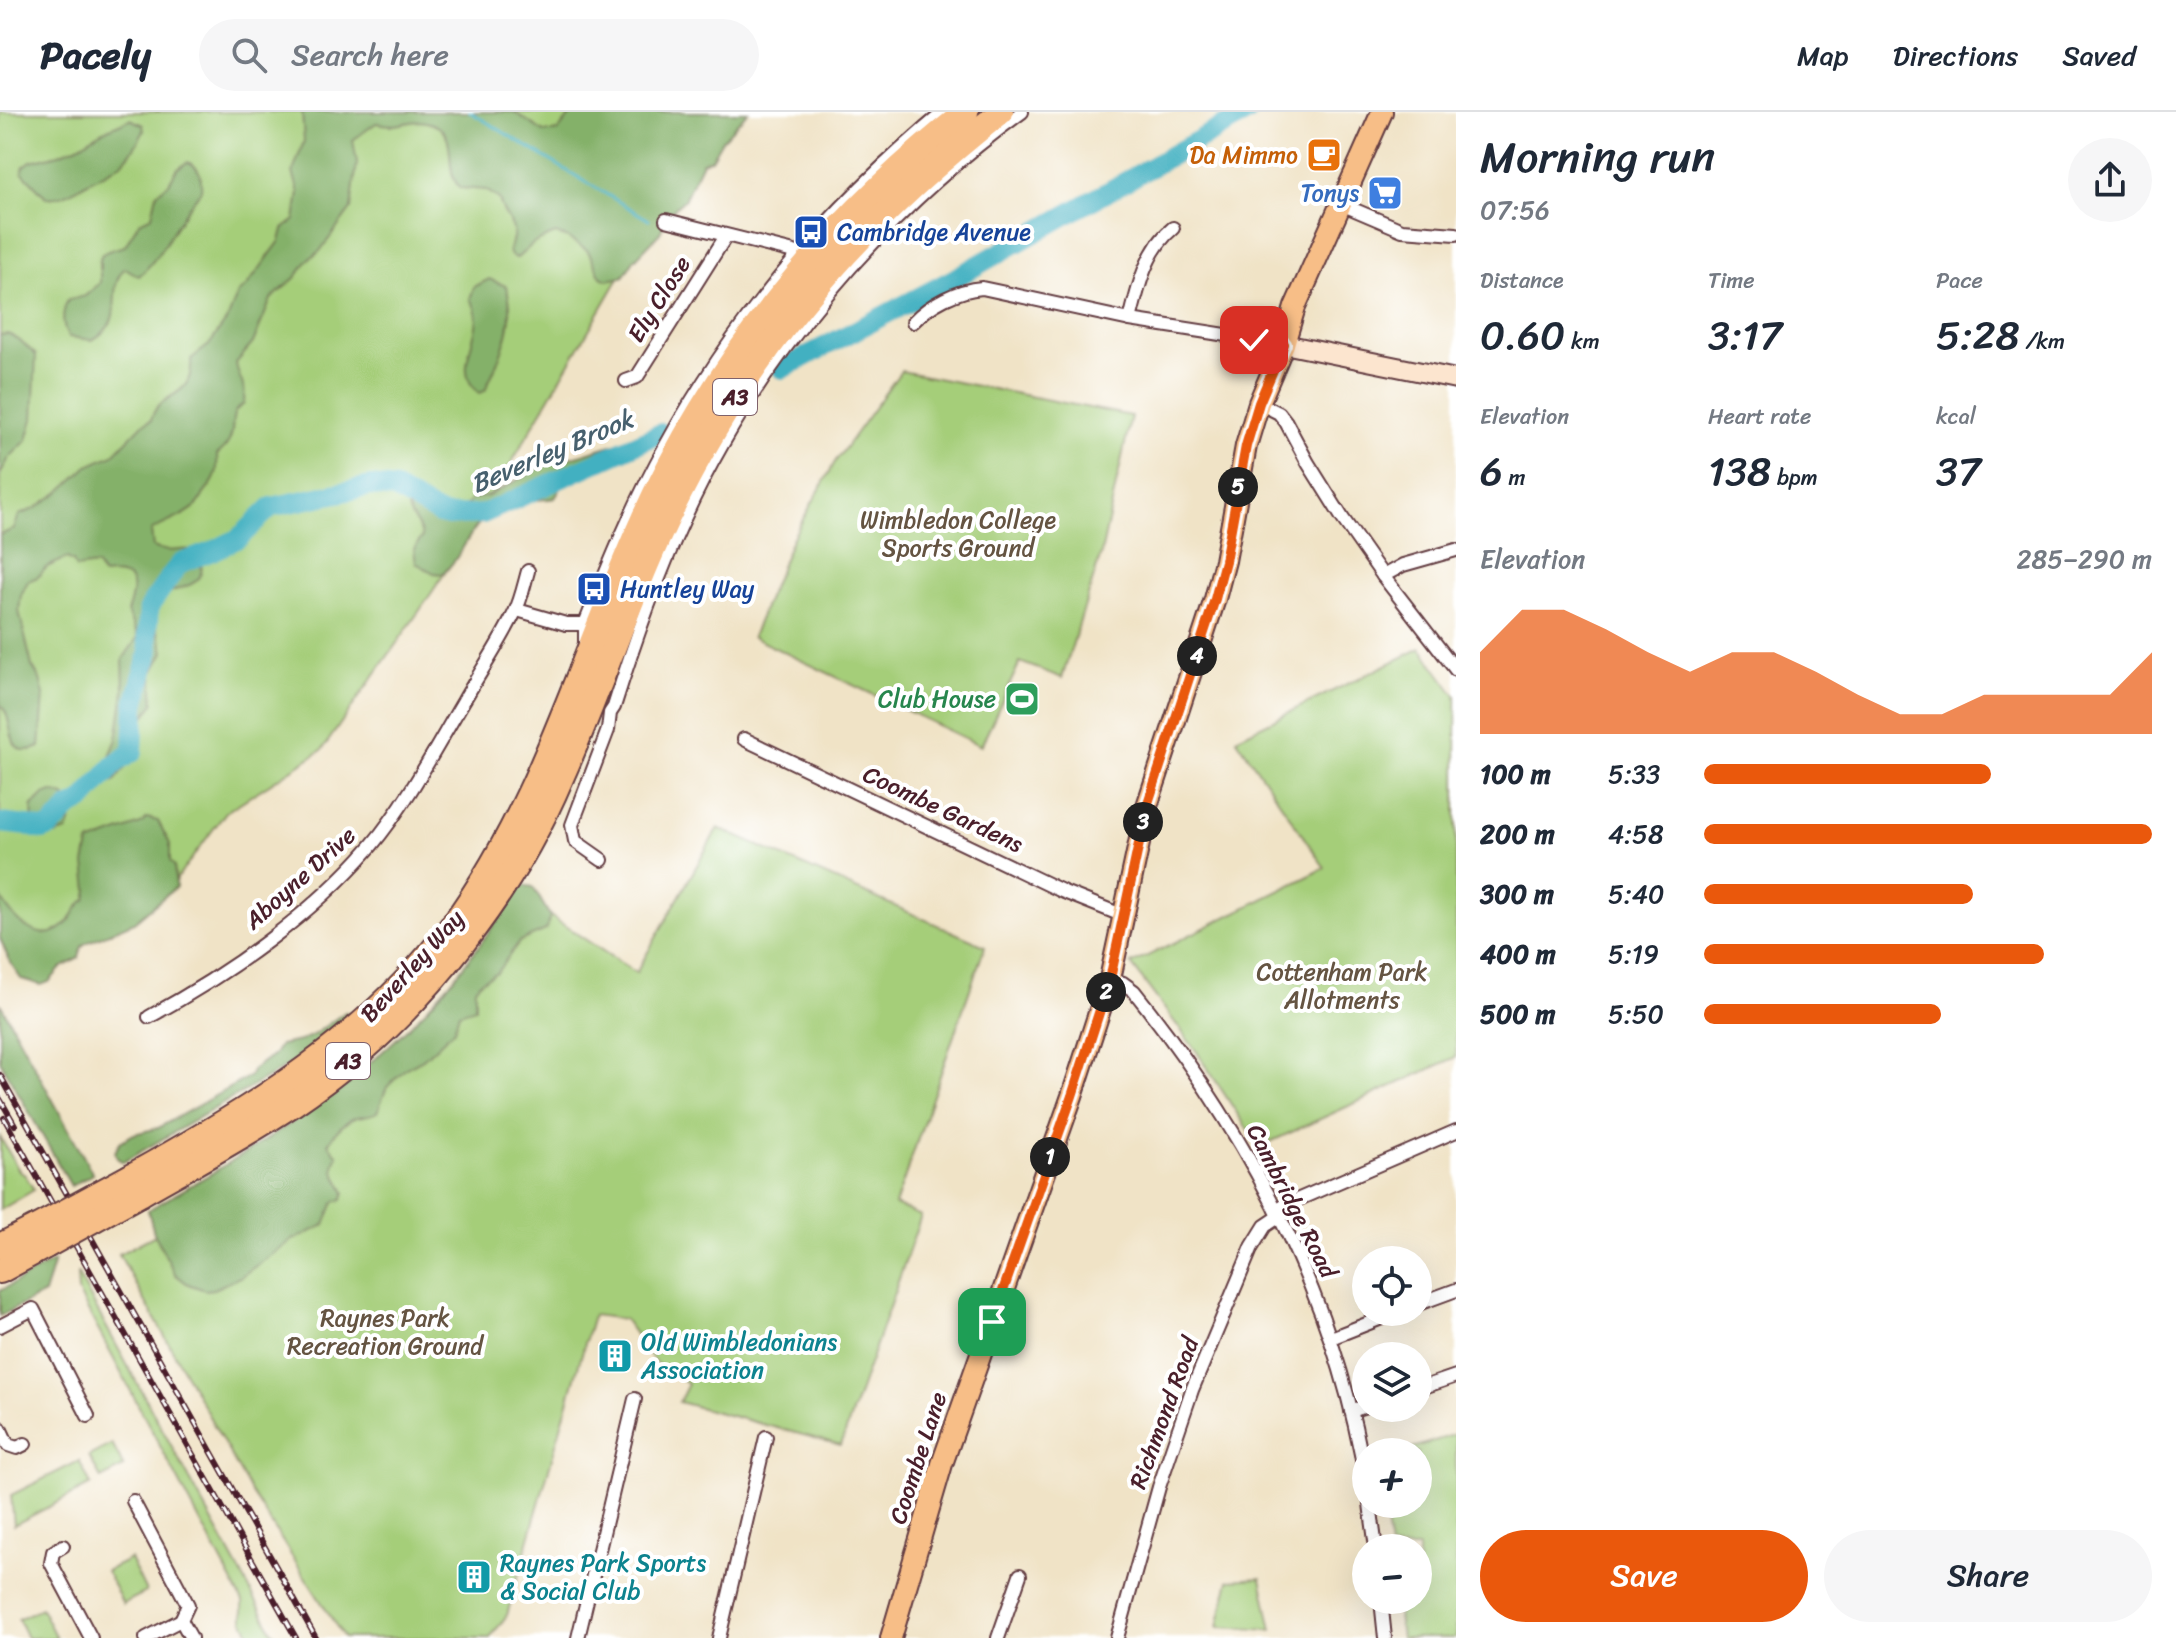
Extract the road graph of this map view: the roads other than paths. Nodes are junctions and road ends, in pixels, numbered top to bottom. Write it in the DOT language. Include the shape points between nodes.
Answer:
graph roads {
  1 [pos="944,112"];
  2 [pos="966,112"];
  3 [pos="1001,112"];
  4 [pos="1022,112"];
  5 [pos="1382,112"];
  6 [pos="1341,204"];
  7 [pos="666,220"];
  8 [pos="1173,228"];
  9 [pos="1456,234"];
  10 [pos="726,236"];
  11 [pos="798,253"];
  12 [pos="1130,320"];
  13 [pos="913,322"];
  14 [pos="1284,344"];
  15 [pos="1456,379"];
  16 [pos="626,381"];
  17 [pos="1259,403"];
  18 [pos="1456,550"];
  19 [pos="528,571"];
  20 [pos="1383,576"];
  21 [pos="517,610"];
  22 [pos="585,624"];
  23 [pos="587,658"];
  24 [pos="1456,670"];
  25 [pos="610,713"];
  26 [pos="744,739"];
  27 [pos="572,752"];
  28 [pos="602,860"];
  29 [pos="1124,916"];
  30 [pos="1110,979"];
  31 [pos="149,1017"];
  32 [pos="1456,1131"];
  33 [pos="135,1185"];
  34 [pos="1278,1212"];
  35 [pos="41,1236"];
  36 [pos="0,1246"];
  37 [pos="0,1271"];
  38 [pos="1456,1290"];
  39 [pos="1432,1299"];
  40 [pos="0,1326"];
  41 [pos="1361,1326"];
  42 [pos="1331,1338"];
  43 [pos="1456,1376"];
  44 [pos="1432,1384"];
  45 [pos="635,1399"];
  46 [pos="1351,1411"];
  47 [pos="88,1416"];
  48 [pos="0,1428"];
  49 [pos="766,1437"];
  50 [pos="1357,1438"];
  51 [pos="25,1444"];
  52 [pos="133,1501"];
  53 [pos="63,1546"];
  54 [pos="1020,1575"];
  55 [pos="1382,1614"];
  56 [pos="181,1620"];
  57 [pos="91,1638"];
  58 [pos="146,1638"];
  59 [pos="191,1638"];
  60 [pos="578,1638"];
  61 [pos="719,1638"];
  62 [pos="891,1638"];
  63 [pos="998,1638"];
  64 [pos="1117,1638"];
  65 [pos="1385,1638"];
  1 -- 11 [label="street, Beverley Way"];
  2 -- 23 [label="highway, Beverley Way / A3" via="892,175 841,228 734,359 661,481"];
  3 -- 27 [label="highway, Beverley Way / A3" via="942,159 856,241 804,299 746,378 656,544"];
  4 -- 25 [label="street, Beverley Way" via="883,233 800,328 761,383 684,517"];
  5 -- 6 [label="main road, Coombe Lane"];
  6 -- 9 [label="street" via="1402,230"];
  6 -- 14 [label="main road, Coombe Lane"];
  7 -- 10 [label="street"];
  8 -- 12 [label="street" via="1155,246"];
  10 -- 11 [label="street"];
  10 -- 16 [label="street, Ely Close" via="637,377"];
  11 -- 22 [label="street, Beverley Way" via="693,398 639,498"];
  12 -- 13 [label="street" via="982,288 958,293"];
  12 -- 14 [label="street"];
  14 -- 15 [label="street"];
  14 -- 17 [label="main road, Coombe Lane"];
  17 -- 20 [label="street" via="1286,422"];
  17 -- 29 [label="main road, Coombe Lane" via="1222,574 1147,806"];
  18 -- 20 [label="street"];
  19 -- 21 [label="street, Aboyne Drive"];
  20 -- 24 [label="street"];
  21 -- 22 [label="street"];
  21 -- 31 [label="street, Aboyne Drive" via="423,770 369,847 265,942"];
  22 -- 23 [label="street, Beverley Way"];
  23 -- 33 [label="highway, Beverley Way / A3" via="520,814 450,929 380,1007 282,1086"];
  25 -- 27 [label="street, Beverley Way" via="594,722"];
  25 -- 28 [label="street, Beverley Way" via="572,825 575,841"];
  26 -- 29 [label="street, Coombe Gardens"];
  27 -- 33 [label="highway, Beverley Way / A3" via="510,875 414,1000 331,1076 293,1103"];
  29 -- 30 [label="main road, Coombe Lane"];
  30 -- 34 [label="street, Cambridge Road" via="1134,991 1184,1058"];
  30 -- 62 [label="main road, Coombe Lane" via="942,1464"];
  32 -- 34 [label="street"];
  33 -- 35 [label="highway, Beverley Way / A3, bridge"];
  34 -- 42 [label="street, Cambridge Road"];
  34 -- 64 [label="street, Richmond Road" via="1252,1247 1192,1390"];
  35 -- 36 [label="highway, Beverley Way / A3"];
  35 -- 37 [label="highway, Beverley Way / A3"];
  38 -- 39 [label="street"];
  40 -- 47 [label="street" via="33,1309"];
  41 -- 42 [label="street"];
  42 -- 46 [label="street, Cambridge Road"];
  43 -- 44 [label="street"];
  45 -- 60 [label="street"];
  46 -- 50 [label="street, Cambridge Road"];
  48 -- 51 [label="street" via="8,1445"];
  49 -- 61 [label="street"];
  52 -- 56 [label="street" via="188,1605"];
  53 -- 57 [label="street" via="53,1552 51,1563"];
  54 -- 63 [label="street"];
  55 -- 65 [label="street"];
  56 -- 58 [label="street"];
  56 -- 59 [label="street"];
}
